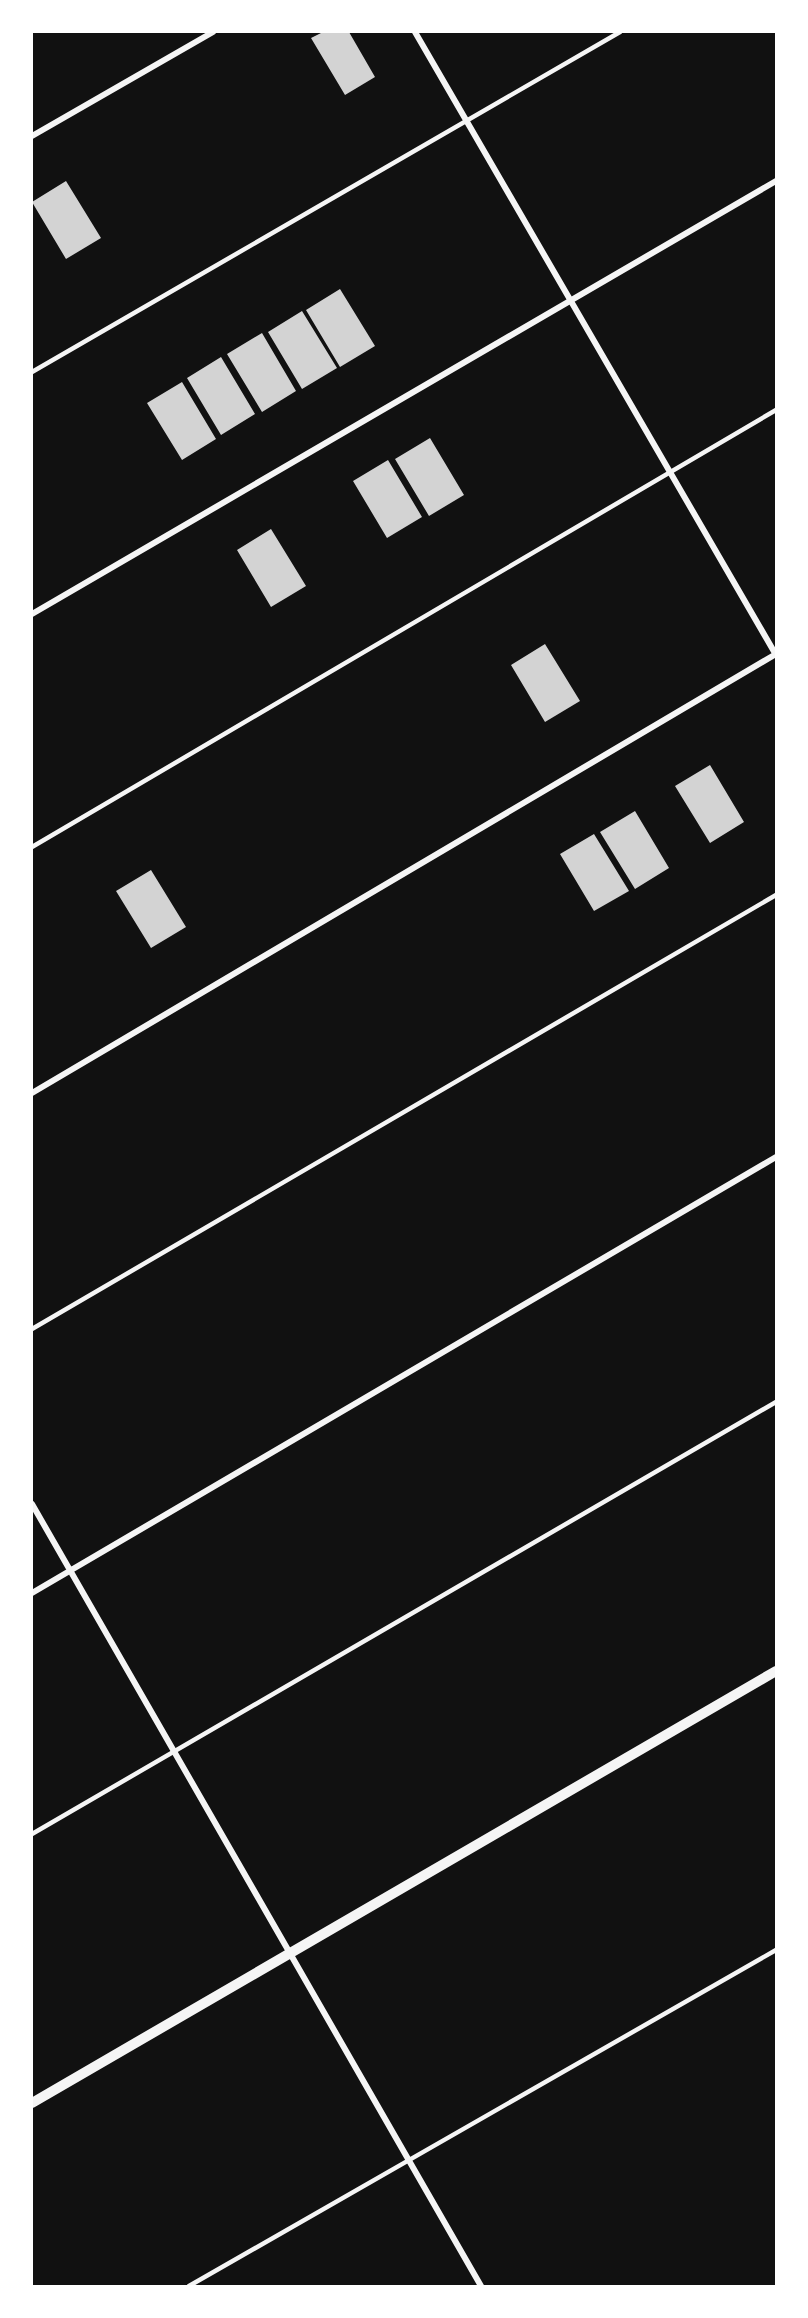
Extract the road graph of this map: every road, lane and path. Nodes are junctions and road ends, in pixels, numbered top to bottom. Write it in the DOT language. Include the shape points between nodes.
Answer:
graph roads {
  1 [pos="213,32"];
  2 [pos="415,32"];
  3 [pos="620,32"];
  4 [pos="467,120"];
  5 [pos="32,136"];
  6 [pos="777,181"];
  7 [pos="571,300"];
  8 [pos="32,372"];
  9 [pos="777,410"];
  10 [pos="671,471"];
  11 [pos="32,614"];
  12 [pos="776,654"];
  13 [pos="32,847"];
  14 [pos="777,895"];
  15 [pos="32,1093"];
  16 [pos="777,1157"];
  17 [pos="32,1329"];
  18 [pos="777,1402"];
  19 [pos="32,1504"];
  20 [pos="70,1571"];
  21 [pos="32,1593"];
  22 [pos="777,1671"];
  23 [pos="174,1752"];
  24 [pos="32,1834"];
  25 [pos="777,1950"];
  26 [pos="290,1955"];
  27 [pos="32,2103"];
  28 [pos="408,2161"];
  29 [pos="189,2286"];
  30 [pos="481,2286"];
  1 -- 5 [label="street"];
  2 -- 4 [label="street"];
  3 -- 4 [label="lane"];
  4 -- 7 [label="street"];
  4 -- 8 [label="lane"];
  6 -- 7 [label="street"];
  7 -- 10 [label="street"];
  7 -- 11 [label="street"];
  9 -- 10 [label="lane"];
  10 -- 12 [label="street"];
  10 -- 13 [label="lane"];
  12 -- 15 [label="street"];
  14 -- 17 [label="lane"];
  16 -- 20 [label="street"];
  18 -- 23 [label="lane"];
  19 -- 20 [label="street"];
  20 -- 21 [label="street"];
  20 -- 23 [label="street"];
  22 -- 26 [label="street"];
  23 -- 24 [label="lane"];
  23 -- 26 [label="street"];
  25 -- 28 [label="lane"];
  26 -- 27 [label="street"];
  26 -- 28 [label="street"];
  28 -- 29 [label="lane"];
  28 -- 30 [label="street"];
}
